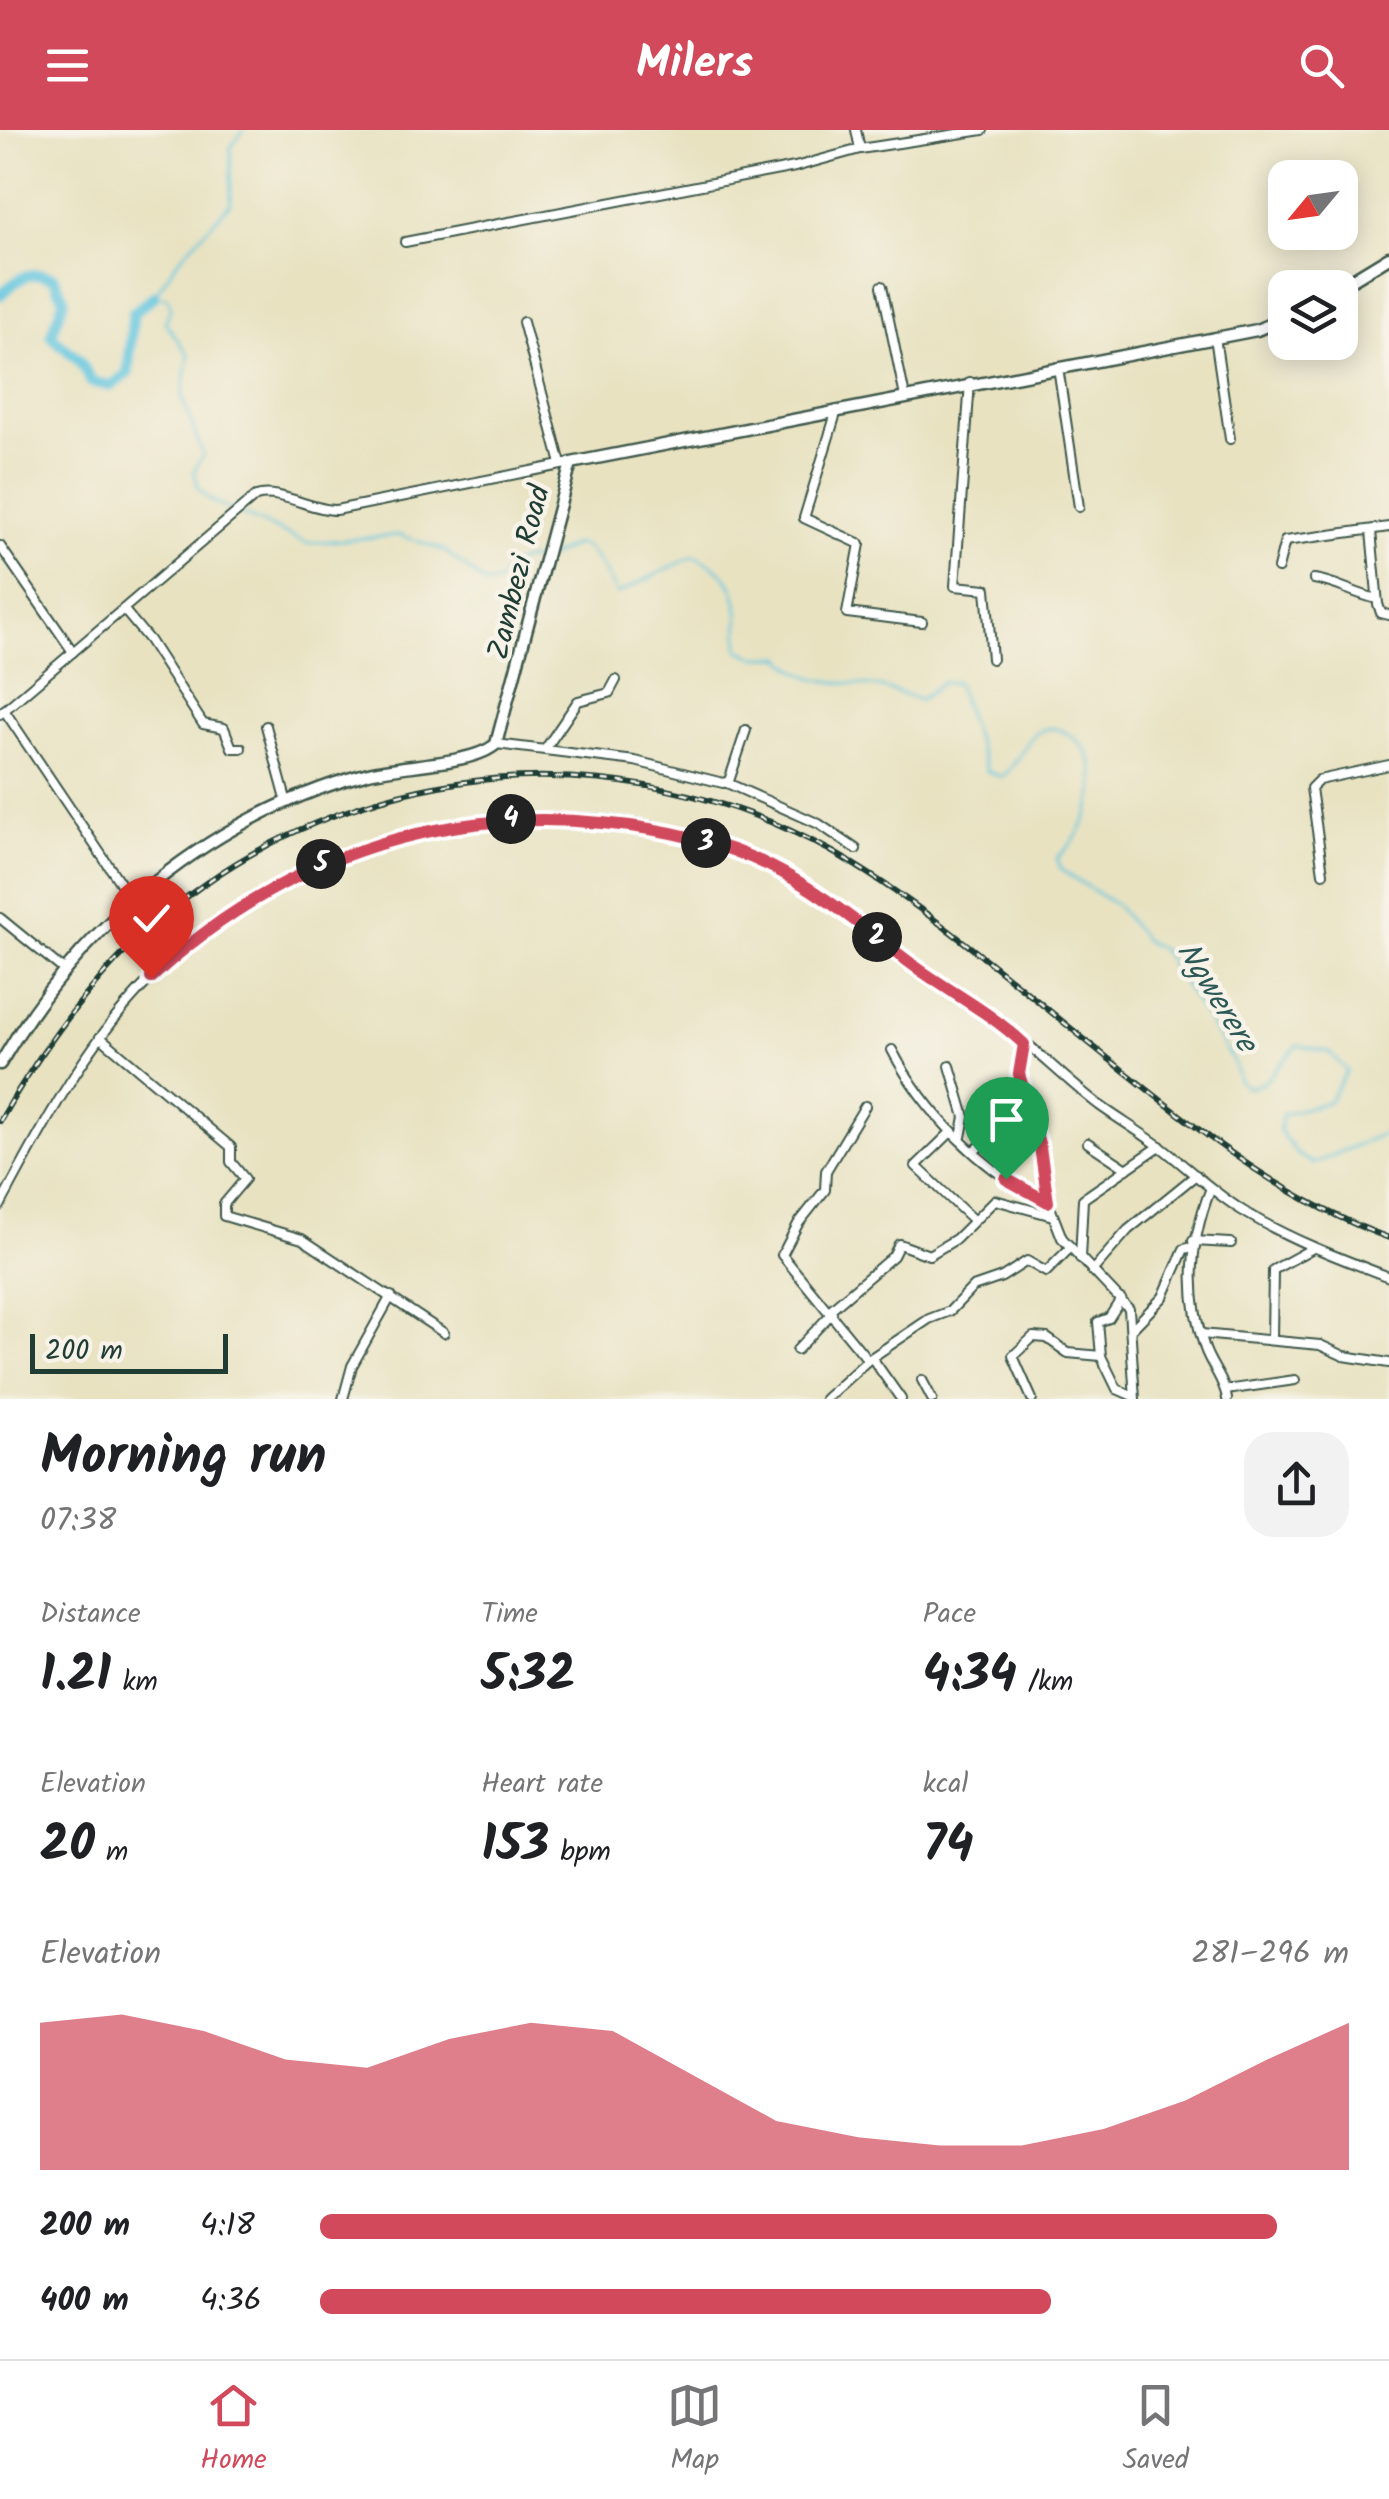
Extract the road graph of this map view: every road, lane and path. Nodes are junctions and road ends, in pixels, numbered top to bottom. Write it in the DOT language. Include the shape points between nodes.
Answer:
graph roads {
  1 [pos="856,130"];
  2 [pos="983,130"];
  3 [pos="860,149"];
  4 [pos="406,242"];
  5 [pos="1389,257"];
  6 [pos="1358,276"];
  7 [pos="882,286"];
  8 [pos="523,322"];
  9 [pos="1268,325"];
  10 [pos="1215,337"];
  11 [pos="1058,367"];
  12 [pos="970,382"];
  13 [pos="905,396"];
  14 [pos="837,410"];
  15 [pos="1230,439"];
  16 [pos="566,464"];
  17 [pos="1079,507"];
  18 [pos="1389,527"];
  19 [pos="1372,531"];
  20 [pos="0,546"];
  21 [pos="1278,568"];
  22 [pos="1314,579"];
  23 [pos="1377,599"];
  24 [pos="124,610"];
  25 [pos="1389,615"];
  26 [pos="922,622"];
  27 [pos="74,652"];
  28 [pos="992,660"];
  29 [pos="616,680"];
  30 [pos="2,712"];
  31 [pos="266,726"];
  32 [pos="746,730"];
  33 [pos="496,744"];
  34 [pos="241,748"];
  35 [pos="546,748"];
  36 [pos="1389,765"];
  37 [pos="726,783"];
  38 [pos="287,803"];
  39 [pos="856,849"];
  40 [pos="1324,872"];
  41 [pos="131,899"];
  42 [pos="0,918"];
  43 [pos="65,970"];
  44 [pos="100,1038"];
  45 [pos="1024,1044"];
  46 [pos="892,1050"];
  47 [pos="0,1064"];
  48 [pos="950,1066"];
  49 [pos="865,1106"];
  50 [pos="997,1126"];
  51 [pos="952,1131"];
  52 [pos="962,1137"];
  53 [pos="1088,1143"];
  54 [pos="1160,1146"];
  55 [pos="974,1151"];
  56 [pos="1127,1169"];
  57 [pos="1196,1175"];
  58 [pos="1211,1188"];
  59 [pos="1048,1202"];
  60 [pos="0,1206"];
  61 [pos="1053,1216"];
  62 [pos="973,1220"];
  63 [pos="1231,1243"];
  64 [pos="1193,1244"];
  65 [pos="1070,1248"];
  66 [pos="1313,1248"];
  67 [pos="1080,1258"];
  68 [pos="1092,1271"];
  69 [pos="1389,1277"];
  70 [pos="392,1296"];
  71 [pos="1121,1299"];
  72 [pos="831,1312"];
  73 [pos="1133,1328"];
  74 [pos="444,1333"];
  75 [pos="1201,1334"];
  76 [pos="1272,1339"];
  77 [pos="797,1350"];
  78 [pos="1101,1356"];
  79 [pos="870,1359"];
  80 [pos="1389,1363"];
  81 [pos="922,1380"];
  82 [pos="1295,1380"];
  83 [pos="1117,1389"];
  84 [pos="1226,1394"];
  85 [pos="1134,1398"];
  86 [pos="343,1399"];
  87 [pos="825,1399"];
  88 [pos="902,1399"];
  89 [pos="932,1399"];
  90 [pos="1032,1399"];
  91 [pos="1109,1399"];
  1 -- 3 [label="street"];
  2 -- 3 [label="street"];
  3 -- 4 [label="street"];
  5 -- 6 [label="main road"];
  7 -- 13 [label="street"];
  8 -- 16 [label="street"];
  9 -- 10 [label="main road, Zambezi Road"];
  10 -- 11 [label="main road, Zambezi Road"];
  10 -- 15 [label="street"];
  11 -- 12 [label="main road, Zambezi Road"];
  11 -- 17 [label="street"];
  12 -- 13 [label="main road, Zambezi Road"];
  12 -- 28 [label="street" via="956,586 986,589"];
  13 -- 14 [label="main road, Zambezi Road"];
  14 -- 16 [label="main road, Zambezi Road"];
  14 -- 26 [label="street" via="804,518 860,544 846,613"];
  16 -- 24 [label="street" via="336,510 268,494 245,502"];
  16 -- 33 [label="main road, Zambezi Road"];
  18 -- 19 [label="street"];
  19 -- 21 [label="street" via="1286,541"];
  19 -- 23 [label="street"];
  20 -- 27 [label="street"];
  22 -- 23 [label="street"];
  23 -- 25 [label="street" via="1381,613"];
  24 -- 27 [label="street"];
  24 -- 34 [label="street" via="205,726 224,728 232,748"];
  27 -- 30 [label="street"];
  29 -- 35 [label="street" via="609,693 578,701"];
  30 -- 41 [label="street"];
  31 -- 38 [label="street"];
  32 -- 37 [label="street"];
  33 -- 35 [label="street"];
  33 -- 38 [label="main road" via="486,753 359,775"];
  35 -- 37 [label="street"];
  36 -- 40 [label="street" via="1319,780 1311,788"];
  37 -- 39 [label="street" via="819,824"];
  38 -- 41 [label="main road" via="174,864"];
  41 -- 43 [label="main road"];
  42 -- 43 [label="street"];
  43 -- 47 [label="main road"];
  44 -- 45 [label="street" via="170,960 310,869 405,833 511,819 664,832 766,864 820,894"];
  44 -- 60 [label="street"];
  44 -- 70 [label="street" via="231,1146 231,1162 245,1179 221,1208 224,1216 302,1239"];
  45 -- 54 [label="street"];
  45 -- 59 [label="street" via="1019,1074"];
  46 -- 51 [label="street" via="904,1075"];
  48 -- 52 [label="street" via="965,1118"];
  49 -- 72 [label="street" via="826,1170 826,1190 782,1251"];
  50 -- 55 [label="street"];
  51 -- 52 [label="street"];
  51 -- 62 [label="street" via="916,1166"];
  52 -- 55 [label="street"];
  53 -- 56 [label="street"];
  54 -- 56 [label="street"];
  54 -- 57 [label="street"];
  55 -- 59 [label="street"];
  56 -- 67 [label="street" via="1081,1202"];
  57 -- 58 [label="street"];
  57 -- 68 [label="street" via="1128,1230"];
  58 -- 64 [label="street"];
  58 -- 66 [label="street"];
  59 -- 61 [label="street"];
  61 -- 62 [label="street" via="999,1200"];
  61 -- 65 [label="street"];
  62 -- 72 [label="street" via="956,1240 926,1256 900,1244"];
  63 -- 64 [label="street"];
  64 -- 73 [label="street" via="1184,1249 1162,1297"];
  64 -- 75 [label="street"];
  65 -- 67 [label="street"];
  65 -- 79 [label="street" via="1046,1272 1027,1261 977,1284 950,1311"];
  66 -- 69 [label="street"];
  66 -- 76 [label="street" via="1274,1270"];
  67 -- 68 [label="street"];
  68 -- 71 [label="street"];
  70 -- 74 [label="street"];
  70 -- 86 [label="street" via="352,1366"];
  71 -- 73 [label="street"];
  71 -- 78 [label="street" via="1098,1322"];
  72 -- 77 [label="street"];
  72 -- 79 [label="street"];
  73 -- 85 [label="street"];
  75 -- 76 [label="street"];
  75 -- 84 [label="street"];
  76 -- 80 [label="street"];
  78 -- 83 [label="street"];
  78 -- 90 [label="street" via="1032,1338 1013,1356"];
  79 -- 87 [label="street"];
  79 -- 88 [label="street"];
  81 -- 89 [label="street"];
  82 -- 84 [label="street"];
  83 -- 85 [label="street"];
  83 -- 91 [label="street"];
}
